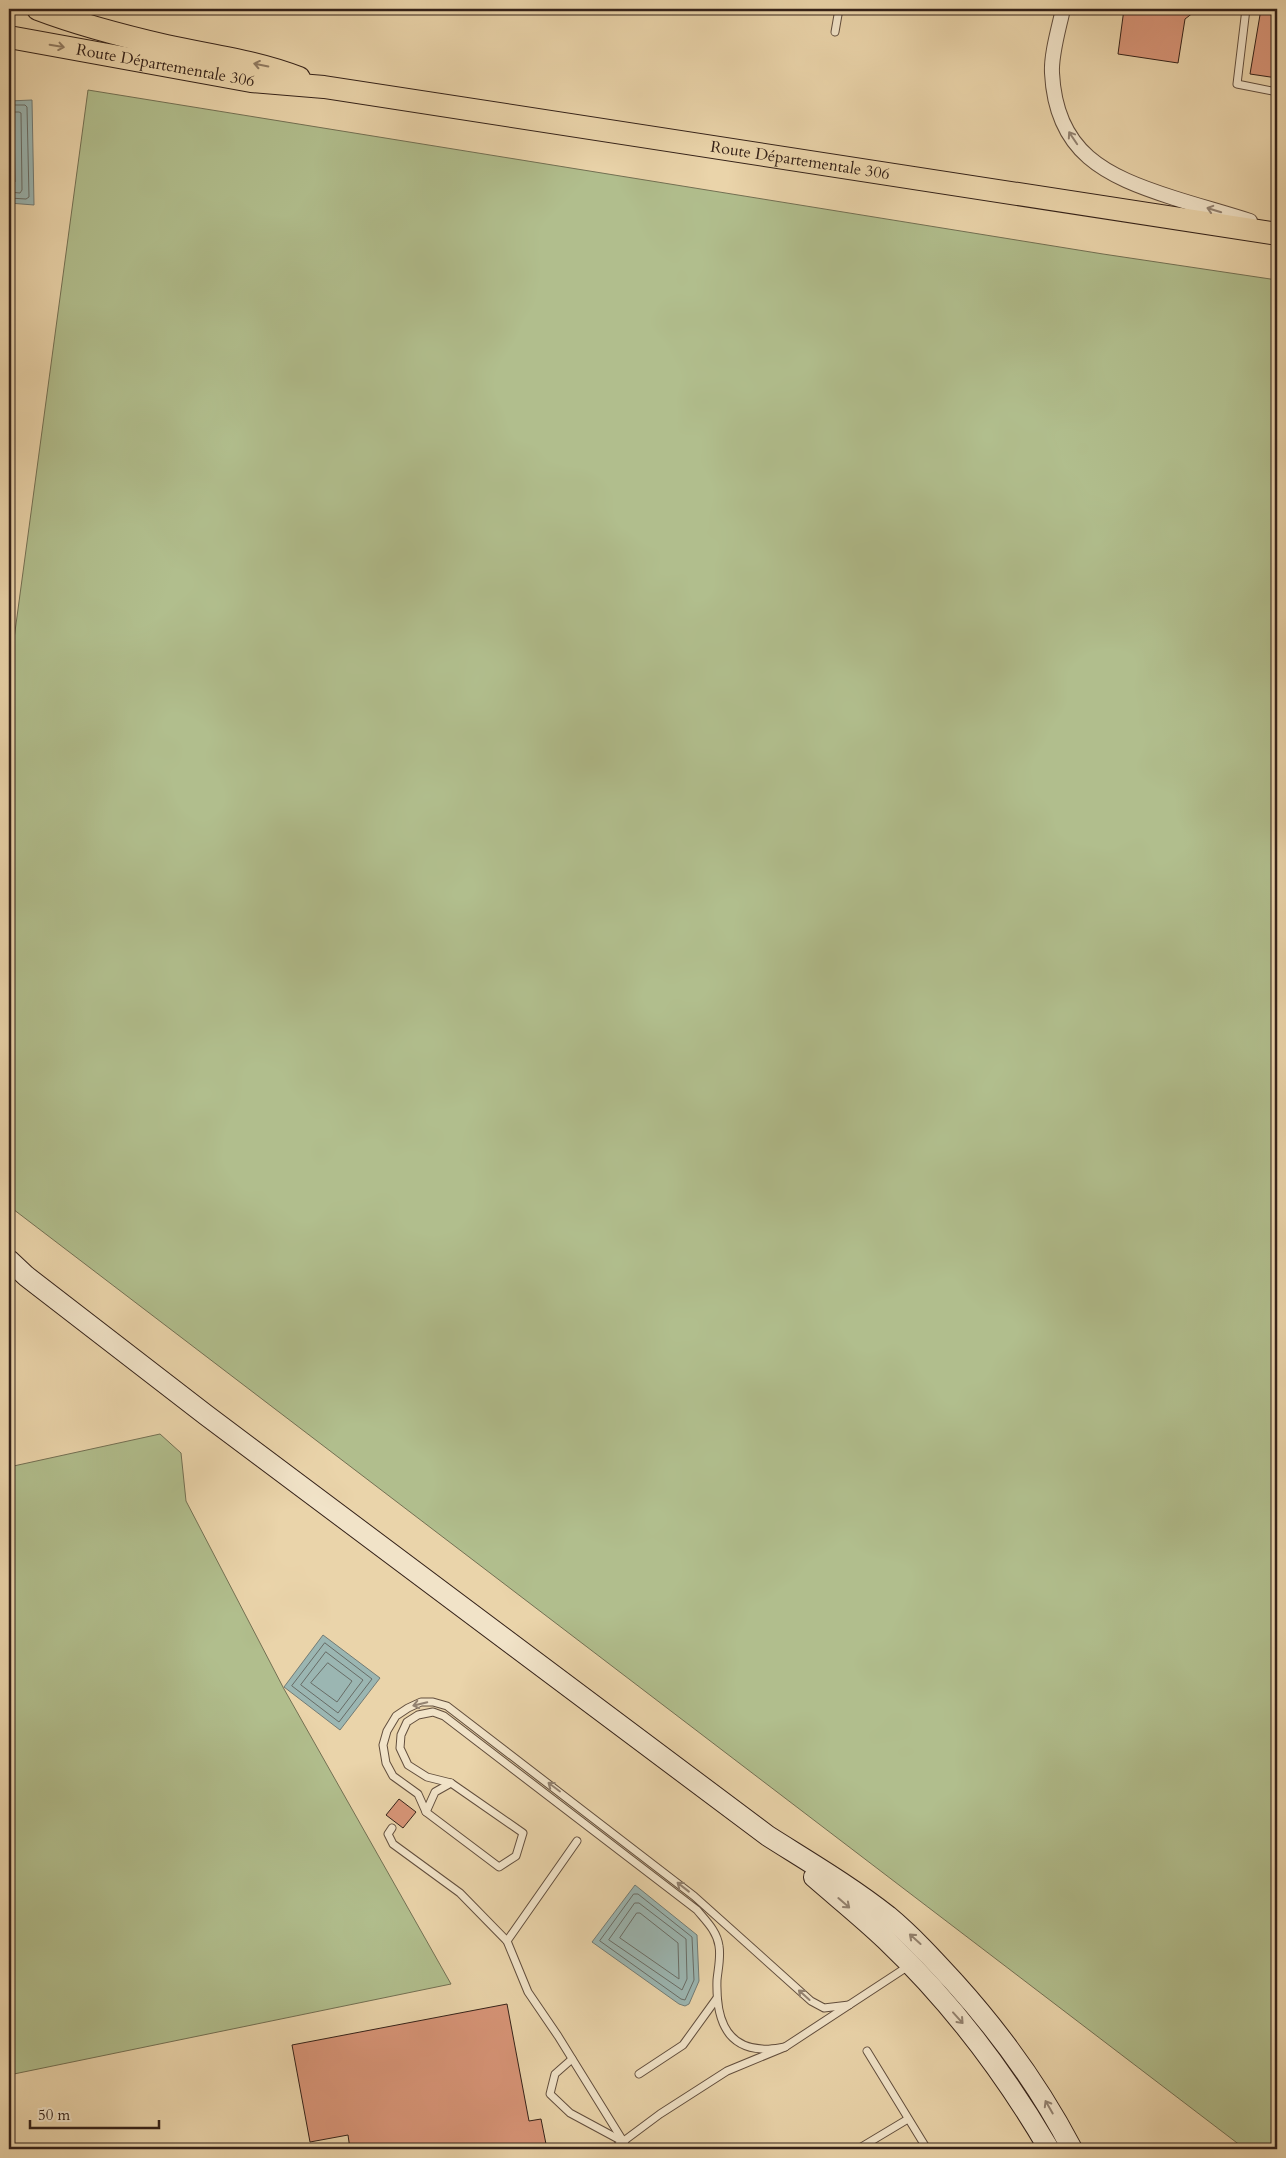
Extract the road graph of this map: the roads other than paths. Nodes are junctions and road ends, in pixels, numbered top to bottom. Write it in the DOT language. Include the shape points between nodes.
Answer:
graph roads {
  1 [pos="38,9"];
  2 [pos="839,9"];
  3 [pos="1062,9"];
  4 [pos="1246,9"];
  5 [pos="835,32"];
  6 [pos="9,37"];
  7 [pos="324,87"];
  8 [pos="1277,92"];
  9 [pos="1277,230"];
  10 [pos="1277,234"];
  11 [pos="9,1260"];
  12 [pos="451,1783"];
  13 [pos="426,1812"];
  14 [pos="392,1828"];
  15 [pos="768,1836"];
  16 [pos="577,1841"];
  17 [pos="507,1941"];
  18 [pos="910,1965"];
  19 [pos="941,1968"];
  20 [pos="717,1998"];
  21 [pos="849,2005"];
  22 [pos="785,2047"];
  23 [pos="867,2051"];
  24 [pos="572,2059"];
  25 [pos="639,2074"];
  26 [pos="908,2119"];
  27 [pos="623,2142"];
  28 [pos="613,2149"];
  29 [pos="628,2149"];
  30 [pos="858,2149"];
  31 [pos="927,2149"];
  32 [pos="1049,2149"];
  33 [pos="1072,2149"];
  7 -- 1 [label="main road, Route Départementale 306, one-way" via="269,66 157,43 70,21"];
  2 -- 5 [label="lane"];
  9 -- 3 [label="street, one-way" via="1137,186 1090,160 1062,122 1056,101 1052,71"];
  4 -- 8 [label="lane" via="1237,84"];
  6 -- 7 [label="main road, Route Départementale 306, one-way" via="251,81"];
  7 -- 10 [label="main road, Route Départementale 306"];
  11 -- 15 [label="main road" via="206,1415"];
  12 -- 13 [label="lane" via="435,1792"];
  12 -- 13 [label="lane" via="522,1832 516,1856 499,1867"];
  12 -- 20 [label="lane" via="427,1777 408,1766 400,1748 401,1734 407,1722 418,1715 432,1712 444,1716 697,1910 716,1934 719,1946"];
  21 -- 13 [label="lane, one-way" via="824,2008 811,2002 680,1885 447,1706 433,1702 421,1702 396,1716 383,1745 386,1763 393,1776 418,1794"];
  14 -- 17 [label="lane" via="388,1834 393,1844 460,1893"];
  15 -- 18 [label="main road, one-way"];
  19 -- 15 [label="main road, one-way" via="925,1949 886,1915"];
  16 -- 17 [label="lane"];
  17 -- 24 [label="lane" via="528,1992"];
  18 -- 19 [label="main road"];
  18 -- 21 [label="lane"];
  18 -- 32 [label="main road, one-way" via="992,2060"];
  33 -- 19 [label="main road, one-way" via="1022,2064 988,2019"];
  20 -- 22 [label="lane" via="720,2020 744,2045 762,2049"];
  20 -- 25 [label="lane" via="683,2045"];
  21 -- 22 [label="lane"];
  22 -- 27 [label="lane" via="726,2071"];
  23 -- 26 [label="lane"];
  24 -- 27 [label="lane"];
  24 -- 27 [label="lane" via="555,2074 550,2094 570,2113"];
  26 -- 30 [label="lane"];
  26 -- 31 [label="lane"];
  27 -- 28 [label="lane"];
  27 -- 29 [label="lane"];
}
